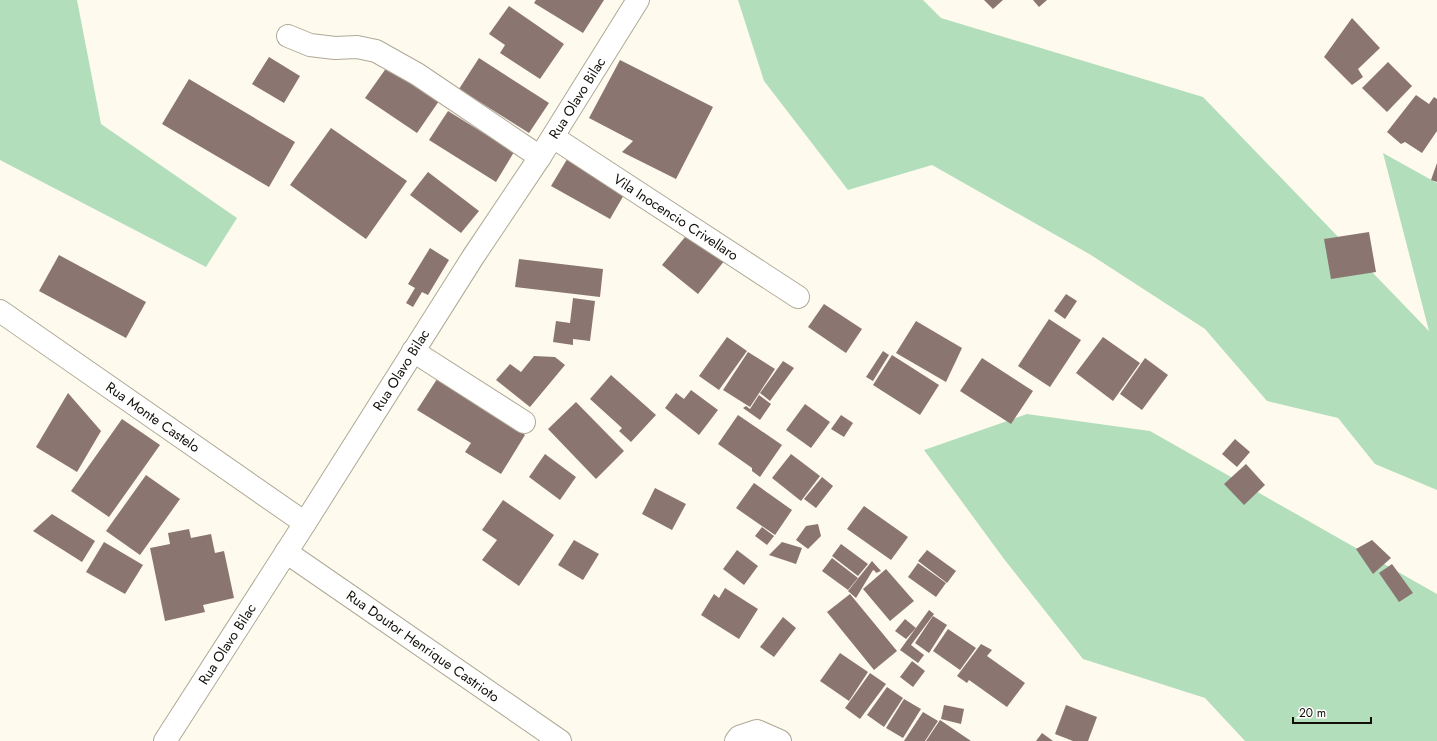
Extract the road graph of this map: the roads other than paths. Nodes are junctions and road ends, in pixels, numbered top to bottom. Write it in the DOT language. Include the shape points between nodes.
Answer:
graph roads {
  1 [pos="638,0"];
  2 [pos="288,36"];
  3 [pos="553,137"];
  4 [pos="540,157"];
  5 [pos="798,298"];
  6 [pos="0,311"];
  7 [pos="413,351"];
  8 [pos="524,422"];
  9 [pos="305,523"];
  10 [pos="286,552"];
  11 [pos="165,741"];
  12 [pos="560,741"];
  13 [pos="736,741"];
  14 [pos="780,741"];
  1 -- 3 [label="street, Rua Olavo Bilac"];
  2 -- 4 [label="street" via="310,45 357,47 376,51 417,74"];
  3 -- 4 [label="street, Rua Olavo Bilac"];
  3 -- 5 [label="street, Vila Inocencio Crivellaro"];
  4 -- 7 [label="street, Rua Olavo Bilac"];
  6 -- 9 [label="street, Rua Monte Castelo"];
  7 -- 8 [label="street"];
  7 -- 9 [label="street, Rua Olavo Bilac"];
  9 -- 10 [label="street, Rua Olavo Bilac"];
  10 -- 11 [label="street, Rua Olavo Bilac"];
  10 -- 12 [label="street, Rua Doutor Henrique Castrioto"];
  13 -- 14 [label="street" via="739,736 757,730"];
}
